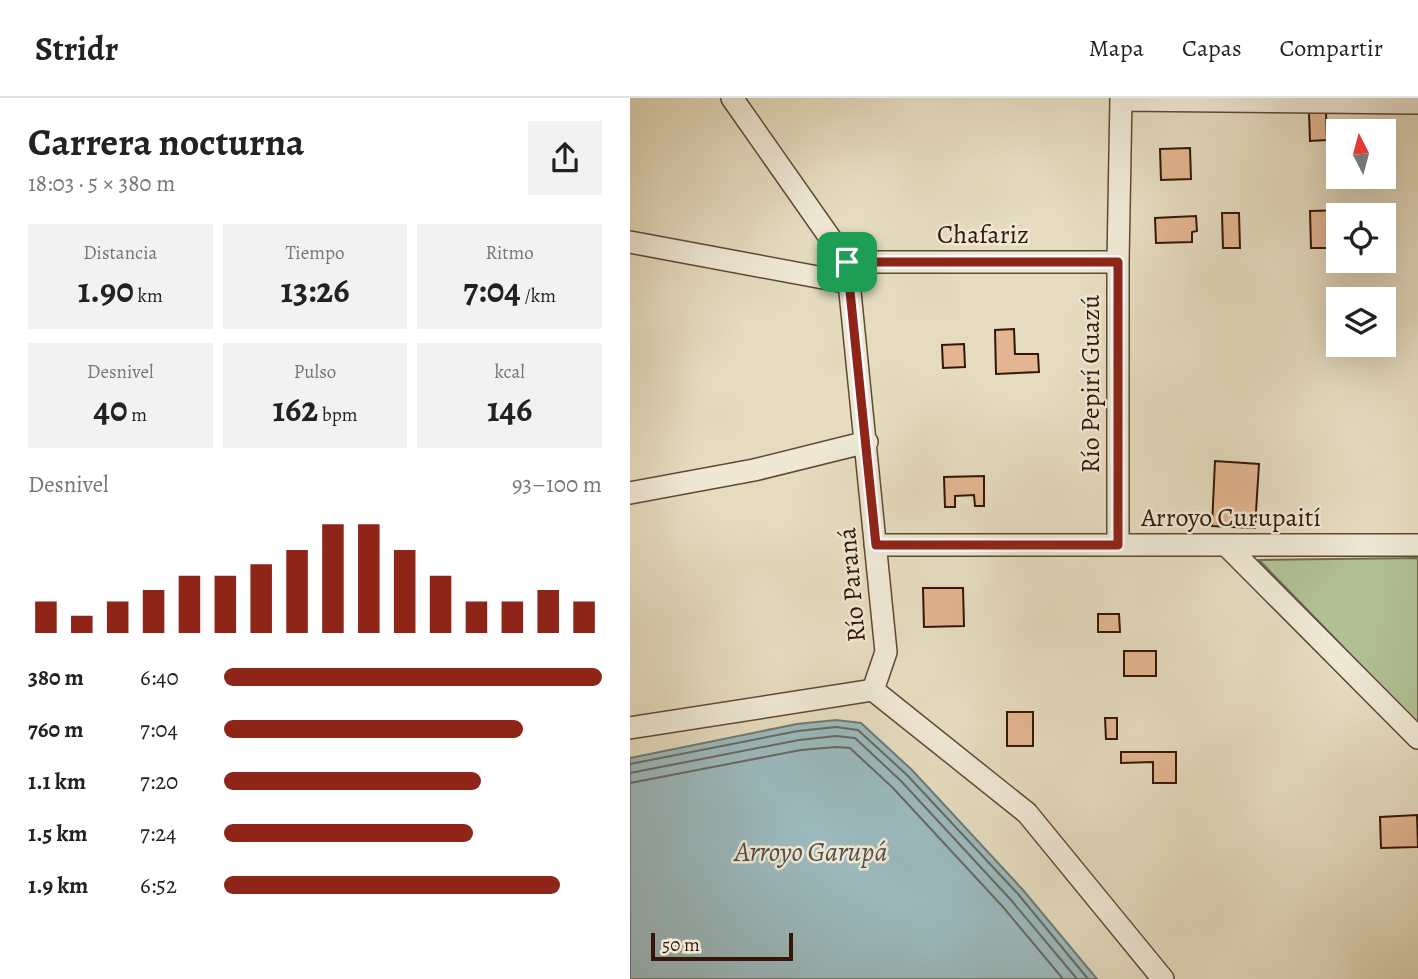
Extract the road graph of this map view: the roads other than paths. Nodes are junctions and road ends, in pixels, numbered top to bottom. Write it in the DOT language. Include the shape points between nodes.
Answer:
graph roads {
  1 [pos="732,98"];
  2 [pos="1121,99"];
  3 [pos="1418,103"];
  4 [pos="630,243"];
  5 [pos="1118,262"];
  6 [pos="848,272"];
  7 [pos="867,442"];
  8 [pos="630,493"];
  9 [pos="876,545"];
  10 [pos="1118,545"];
  11 [pos="1226,545"];
  12 [pos="1418,545"];
  13 [pos="873,691"];
  14 [pos="630,728"];
  15 [pos="1418,738"];
  16 [pos="1163,979"];
  1 -- 6 [label="street, Río Paraná"];
  2 -- 3 [label="street"];
  2 -- 5 [label="street, Río Pepirí Guazú"];
  4 -- 6 [label="street, Chafariz"];
  5 -- 6 [label="street, Chafariz"];
  5 -- 10 [label="street, Río Pepirí Guazú"];
  6 -- 7 [label="street, Río Paraná"];
  7 -- 8 [label="street" via="754,470"];
  7 -- 9 [label="street, Río Paraná"];
  9 -- 10 [label="street, Arroyo Curupaití"];
  9 -- 13 [label="street, Río Paraná" via="886,652"];
  10 -- 11 [label="street, Arroyo Curupaití"];
  11 -- 12 [label="street, Arroyo Curupaití"];
  11 -- 15 [label="street"];
  13 -- 14 [label="street"];
  13 -- 16 [label="street" via="1027,813"];
}
